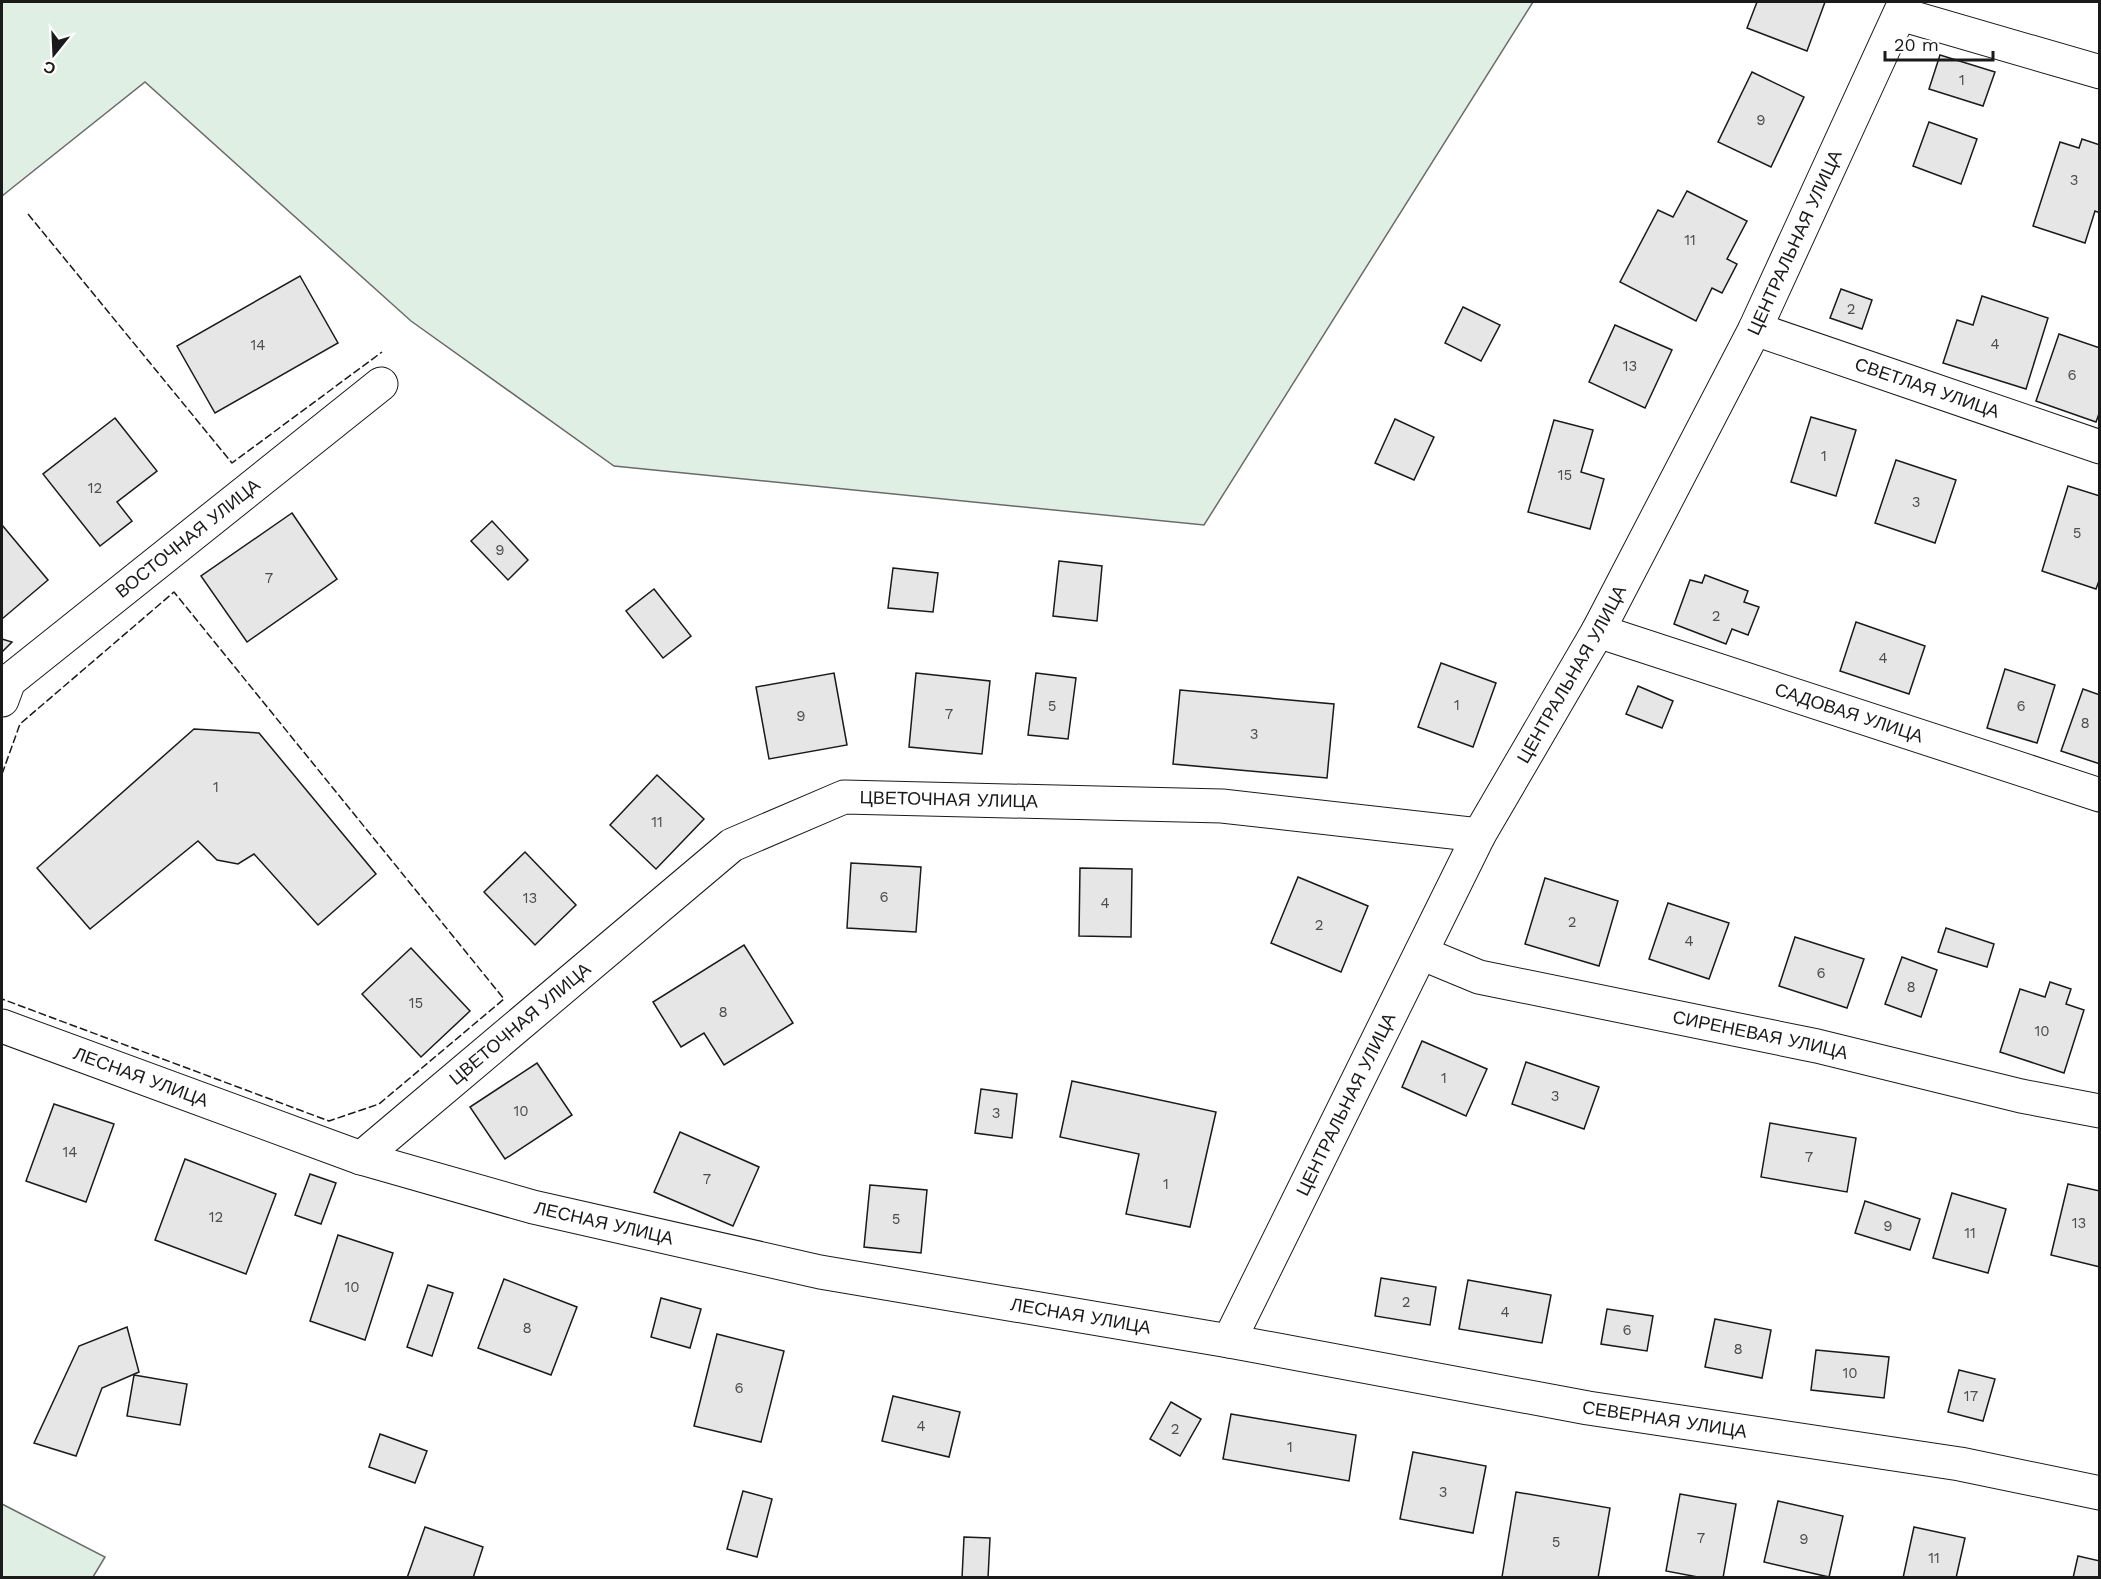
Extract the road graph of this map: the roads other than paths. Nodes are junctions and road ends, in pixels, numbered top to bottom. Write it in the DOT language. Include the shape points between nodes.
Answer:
graph roads {
  1 [pos="1903,8"];
  2 [pos="2100,72"];
  3 [pos="1755,329"];
  4 [pos="381,384"];
  5 [pos="2100,447"];
  6 [pos="1598,631"];
  7 [pos="2,700"];
  8 [pos="2100,795"];
  9 [pos="1479,835"];
  10 [pos="1421,953"];
  11 [pos="2,1026"];
  12 [pos="2100,1111"];
  13 [pos="361,1158"];
  14 [pos="1229,1341"];
  15 [pos="2100,1493"];
  1 -- 2 [label="street"];
  1 -- 3 [label="street, ЦЕНТРАЛЬНАЯ УЛИЦА"];
  3 -- 5 [label="street, СВЕТЛАЯ УЛИЦА"];
  3 -- 6 [label="street, ЦЕНТРАЛЬНАЯ УЛИЦА"];
  4 -- 7 [label="street, ВОСТОЧНАЯ УЛИЦА" via="9,681"];
  6 -- 8 [label="street, САДОВАЯ УЛИЦА"];
  6 -- 9 [label="street, ЦЕНТРАЛЬНАЯ УЛИЦА"];
  9 -- 10 [label="street, ЦЕНТРАЛЬНАЯ УЛИЦА"];
  9 -- 13 [label="street, ЦВЕТОЧНАЯ УЛИЦА" via="1222,806 844,797 732,845"];
  10 -- 12 [label="street, СИРЕНЕВАЯ УЛИЦА" via="1479,977 1817,1046"];
  10 -- 14 [label="street, ЦЕНТРАЛЬНАЯ УЛИЦА"];
  11 -- 13 [label="street, ЛЕСНАЯ УЛИЦА"];
  13 -- 14 [label="street, ЛЕСНАЯ УЛИЦА" via="533,1207 820,1272"];
  14 -- 15 [label="street, СЕВЕРНАЯ УЛИЦА" via="1588,1408 1960,1464"];
}
